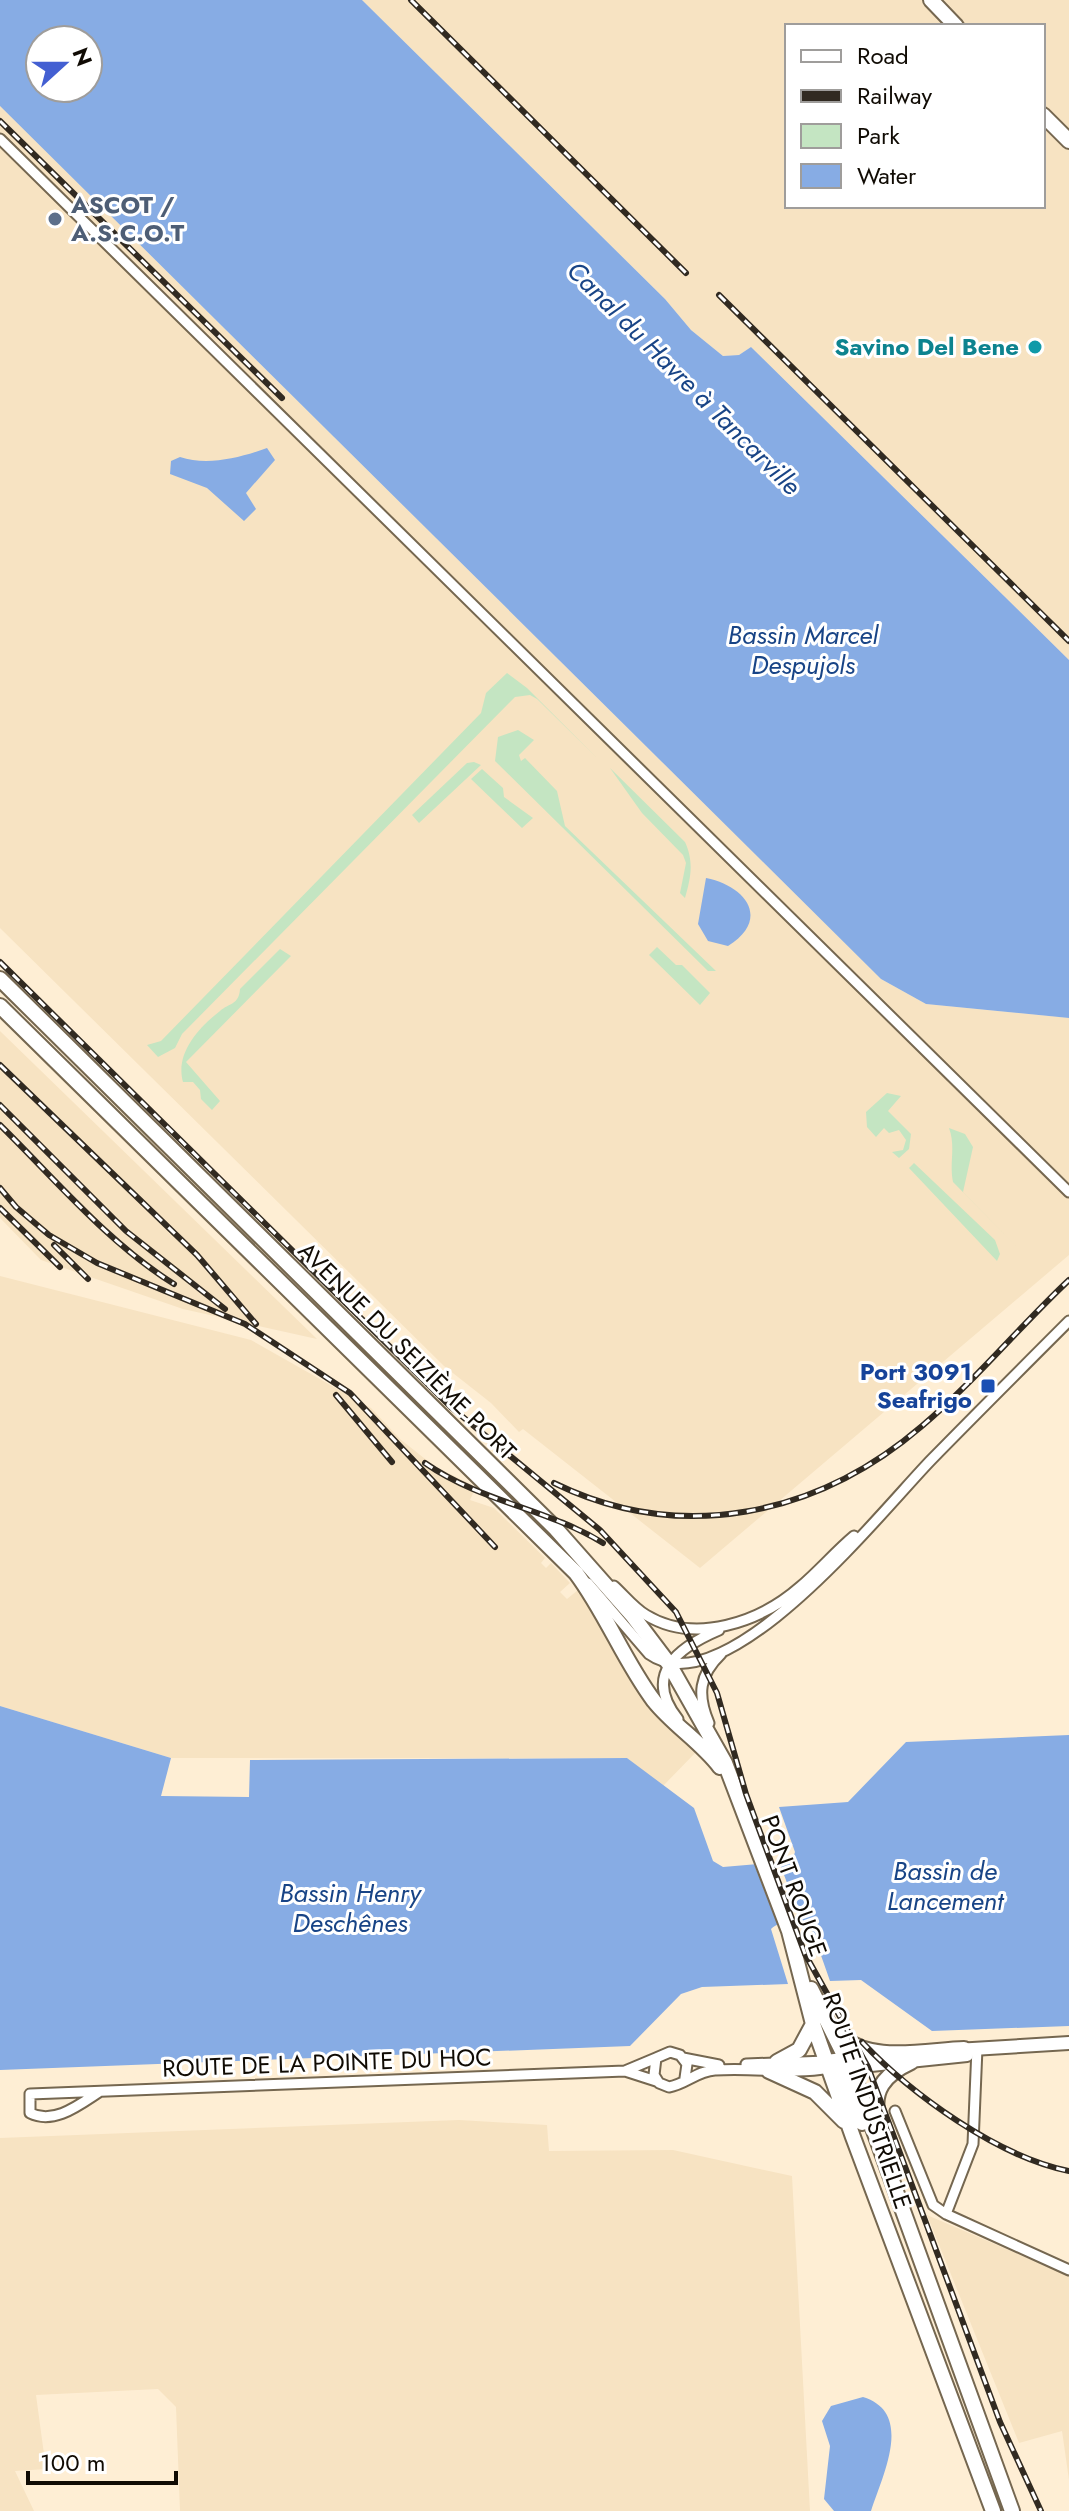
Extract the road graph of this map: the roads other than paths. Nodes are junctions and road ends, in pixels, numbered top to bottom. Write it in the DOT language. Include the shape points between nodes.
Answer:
graph roads {
  1 [pos="931,0"];
  2 [pos="954,24"];
  3 [pos="1045,117"];
  4 [pos="0,139"];
  5 [pos="1069,141"];
  6 [pos="0,979"];
  7 [pos="0,1006"];
  8 [pos="1069,1192"];
  9 [pos="1069,1321"];
  10 [pos="872,1521"];
  11 [pos="556,1529"];
  12 [pos="576,1573"];
  13 [pos="737,1622"];
  14 [pos="731,1646"];
  15 [pos="669,1664"];
  16 [pos="689,1731"];
  17 [pos="725,1763"];
  18 [pos="735,1791"];
  19 [pos="744,1812"];
  20 [pos="803,1975"];
  21 [pos="820,2020"];
  22 [pos="1069,2043"];
  23 [pos="973,2050"];
  24 [pos="656,2058"];
  25 [pos="683,2058"];
  26 [pos="911,2062"];
  27 [pos="773,2066"];
  28 [pos="838,2066"];
  29 [pos="625,2071"];
  30 [pos="685,2078"];
  31 [pos="657,2081"];
  32 [pos="99,2092"];
  33 [pos="895,2111"];
  34 [pos="853,2137"];
  35 [pos="946,2214"];
  36 [pos="1069,2270"];
  37 [pos="998,2472"];
  38 [pos="993,2511"];
  39 [pos="1012,2511"];
  1 -- 2 [label="main road"];
  3 -- 5 [label="main road"];
  4 -- 8 [label="street"];
  6 -- 11 [label="main road, AVENUE DU SEIZIÈME PORT"];
  7 -- 12 [label="main road, AVENUE DU SEIZIÈME PORT"];
  9 -- 10 [label="street"];
  10 -- 13 [label="street" via="784,1601"];
  10 -- 14 [label="street" via="797,1602"];
  11 -- 13 [label="street" via="643,1613 660,1622 693,1629"];
  11 -- 15 [label="main road, AVENUE DU SEIZIÈME PORT"];
  12 -- 15 [label="street" via="649,1654"];
  12 -- 16 [label="main road, AVENUE DU SEIZIÈME PORT" via="603,1609 648,1693"];
  13 -- 15 [label="street" via="689,1643"];
  14 -- 15 [label="street" via="694,1663"];
  14 -- 17 [label="street" via="707,1669 700,1687"];
  15 -- 16 [label="street" via="666,1699"];
  15 -- 17 [label="main road, AVENUE DU SEIZIÈME PORT"];
  16 -- 18 [label="main road, AVENUE DU SEIZIÈME PORT"];
  17 -- 18 [label="main road, AVENUE DU SEIZIÈME PORT"];
  18 -- 19 [label="main road, AVENUE DU SEIZIÈME PORT"];
  19 -- 20 [label="main road, PONT ROUGE"];
  20 -- 21 [label="main road, ROUTE INDUSTRIELLE"];
  21 -- 23 [label="main road" via="860,2050"];
  21 -- 27 [label="main road" via="799,2050"];
  21 -- 28 [label="main road, ROUTE INDUSTRIELLE"];
  21 -- 28 [label="main road, ROUTE INDUSTRIELLE"];
  22 -- 23 [label="street"];
  23 -- 26 [label="street"];
  23 -- 28 [label="street"];
  23 -- 35 [label="street" via="973,2144"];
  24 -- 25 [label="street" via="670,2052"];
  24 -- 29 [label="street, ROUTE DE LA POINTE DU HOC"];
  24 -- 31 [label="street"];
  25 -- 27 [label="street" via="717,2066"];
  25 -- 30 [label="street"];
  26 -- 28 [label="street"];
  26 -- 37 [label="main road" via="883,2080 874,2102 975,2379"];
  27 -- 28 [label="street"];
  27 -- 30 [label="street"];
  27 -- 34 [label="main road" via="827,2102"];
  28 -- 34 [label="main road, ROUTE INDUSTRIELLE"];
  28 -- 37 [label="main road" via="935,2297"];
  29 -- 31 [label="street, ROUTE DE LA POINTE DU HOC"];
  29 -- 32 [label="street, ROUTE DE LA POINTE DU HOC"];
  30 -- 31 [label="street" via="675,2086"];
  32 -- 32 [label="street, ROUTE DE LA POINTE DU HOC" via="65,2113 40,2118 30,2113 30,2094"];
  33 -- 35 [label="street" via="926,2195"];
  34 -- 38 [label="main road, ROUTE INDUSTRIELLE"];
  35 -- 36 [label="street"];
  37 -- 39 [label="main road"];
}
